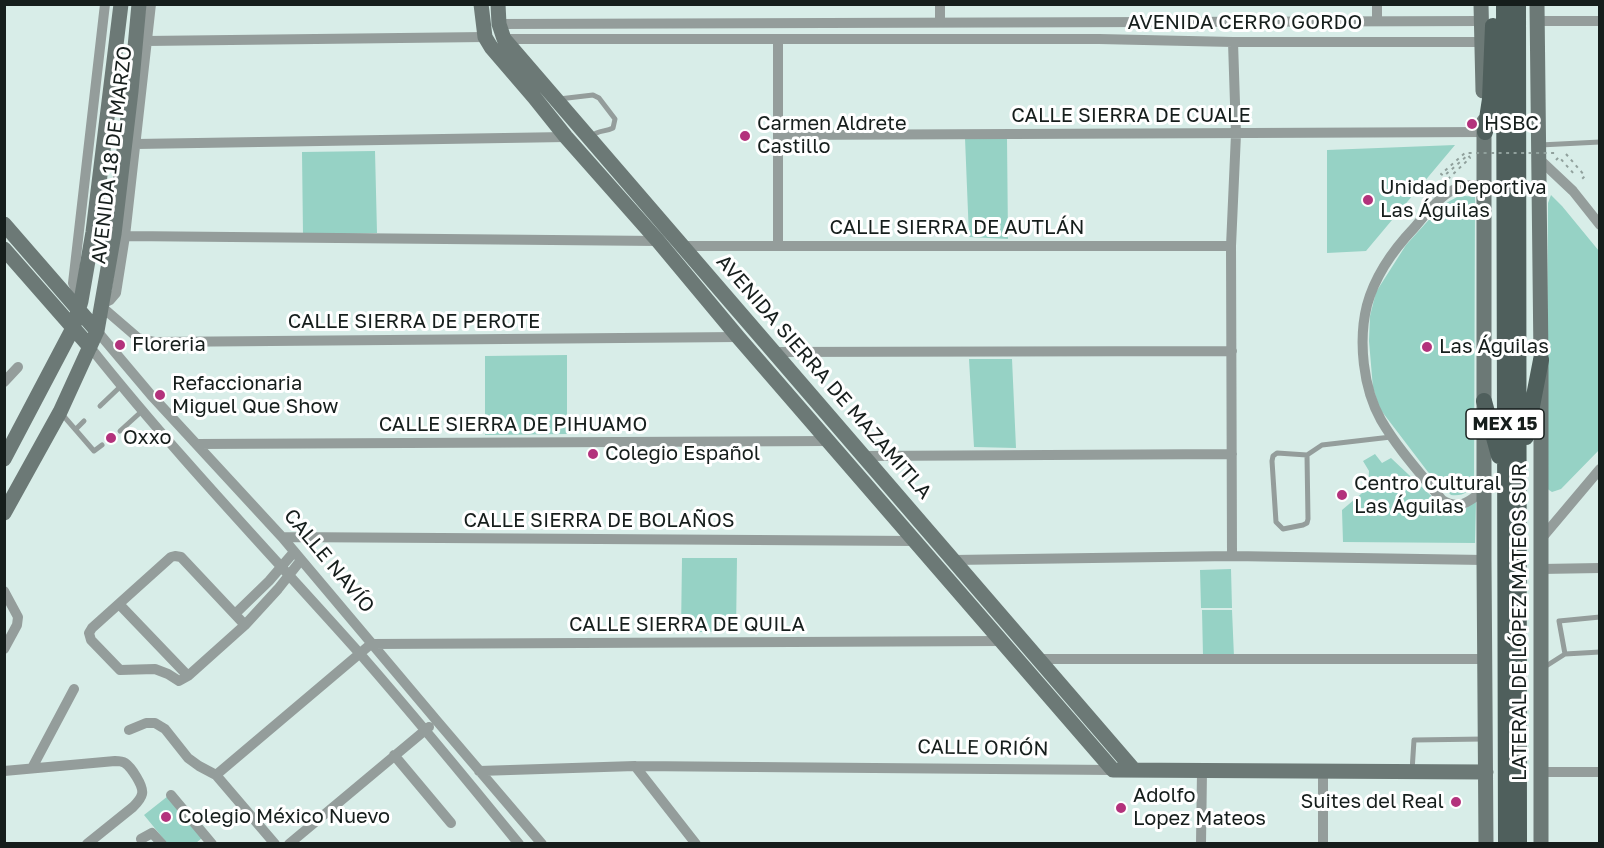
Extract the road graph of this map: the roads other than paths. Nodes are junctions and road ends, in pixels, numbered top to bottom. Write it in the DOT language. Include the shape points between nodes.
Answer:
graph roads {
  1 [pos="105,4"];
  2 [pos="122,4"];
  3 [pos="139,4"];
  4 [pos="151,4"];
  5 [pos="481,4"];
  6 [pos="498,4"];
  7 [pos="940,4"];
  8 [pos="1377,4"];
  9 [pos="1481,4"];
  10 [pos="1496,4"];
  11 [pos="1504,4"];
  12 [pos="1518,4"];
  13 [pos="1537,4"];
  14 [pos="1377,21"];
  15 [pos="1482,21"];
  16 [pos="1537,21"];
  17 [pos="1599,21"];
  18 [pos="940,22"];
  19 [pos="1098,22"];
  20 [pos="648,23"];
  21 [pos="499,24"];
  22 [pos="485,37"];
  23 [pos="504,39"];
  24 [pos="647,39"];
  25 [pos="778,39"];
  26 [pos="1099,39"];
  27 [pos="146,41"];
  28 [pos="1233,42"];
  29 [pos="1482,42"];
  30 [pos="103,88"];
  31 [pos="136,92"];
  32 [pos="540,92"];
  33 [pos="556,99"];
  34 [pos="1485,132"];
  35 [pos="1236,134"];
  36 [pos="778,135"];
  37 [pos="566,136"];
  38 [pos="590,137"];
  39 [pos="1599,142"];
  40 [pos="136,144"];
  41 [pos="1544,155"];
  42 [pos="1484,185"];
  43 [pos="4,224"];
  44 [pos="1599,225"];
  45 [pos="125,236"];
  46 [pos="658,241"];
  47 [pos="682,246"];
  48 [pos="778,246"];
  49 [pos="1232,246"];
  50 [pos="24,247"];
  51 [pos="7,257"];
  52 [pos="102,305"];
  53 [pos="80,306"];
  54 [pos="73,328"];
  55 [pos="97,331"];
  56 [pos="738,337"];
  57 [pos="90,347"];
  58 [pos="774,351"];
  59 [pos="1232,351"];
  60 [pos="1540,360"];
  61 [pos="18,367"];
  62 [pos="795,376"];
  63 [pos="4,382"];
  64 [pos="121,386"];
  65 [pos="783,387"];
  66 [pos="1484,401"];
  67 [pos="100,406"];
  68 [pos="142,411"];
  69 [pos="60,412"];
  70 [pos="84,421"];
  71 [pos="76,429"];
  72 [pos="120,431"];
  73 [pos="1392,437"];
  74 [pos="829,441"];
  75 [pos="197,444"];
  76 [pos="102,446"];
  77 [pos="1232,454"];
  78 [pos="1306,455"];
  79 [pos="864,456"];
  80 [pos="4,459"];
  81 [pos="1599,469"];
  82 [pos="1512,479"];
  83 [pos="1484,490"];
  84 [pos="4,513"];
  85 [pos="282,537"];
  86 [pos="1541,539"];
  87 [pos="915,541"];
  88 [pos="298,556"];
  89 [pos="1232,556"];
  90 [pos="953,560"];
  91 [pos="1484,560"];
  92 [pos="1599,568"];
  93 [pos="1541,569"];
  94 [pos="285,572"];
  95 [pos="4,591"];
  96 [pos="982,594"];
  97 [pos="119,604"];
  98 [pos="970,604"];
  99 [pos="235,614"];
  100 [pos="1599,617"];
  101 [pos="245,625"];
  102 [pos="1002,641"];
  103 [pos="371,644"];
  104 [pos="4,649"];
  105 [pos="1599,652"];
  106 [pos="360,654"];
  107 [pos="1565,654"];
  108 [pos="1039,659"];
  109 [pos="1485,659"];
  110 [pos="1542,669"];
  111 [pos="188,676"];
  112 [pos="74,689"];
  113 [pos="436,721"];
  114 [pos="129,730"];
  115 [pos="425,730"];
  116 [pos="1486,739"];
  117 [pos="394,755"];
  118 [pos="635,766"];
  119 [pos="32,768"];
  120 [pos="1113,770"];
  121 [pos="1134,770"];
  122 [pos="4,771"];
  123 [pos="479,771"];
  124 [pos="1202,771"];
  125 [pos="1323,772"];
  126 [pos="1412,772"];
  127 [pos="1486,772"];
  128 [pos="1542,772"];
  129 [pos="1599,772"];
  130 [pos="216,775"];
  131 [pos="171,795"];
  132 [pos="451,823"];
  133 [pos="139,841"];
  134 [pos="207,842"];
  135 [pos="87,843"];
  136 [pos="162,843"];
  137 [pos="275,843"];
  138 [pos="289,843"];
  139 [pos="519,843"];
  140 [pos="540,843"];
  141 [pos="696,843"];
  142 [pos="1201,843"];
  143 [pos="1323,843"];
  144 [pos="1486,843"];
  145 [pos="1506,843"];
  146 [pos="1519,843"];
  147 [pos="1541,843"];
  1 -- 30 [label="street, AVENIDA 18 DE MARZO"];
  2 -- 30 [label="main road, AVENIDA 18 DE MARZO"];
  3 -- 31 [label="main road, AVENIDA 18 DE MARZO"];
  4 -- 27 [label="street, AVENIDA 18 DE MARZO"];
  5 -- 22 [label="main road"];
  6 -- 21 [label="main road, AVENIDA SIERRA DE MAZAMITLA"];
  7 -- 18 [label="street"];
  8 -- 14 [label="street"];
  9 -- 15 [label="main road, LATERAL DE LÓPEZ MATEOS SUR"];
  10 -- 34 [label="main road"];
  11 -- 82 [label="main road, MEX 15"];
  12 -- 82 [label="main road, MEX 15"];
  13 -- 16 [label="main road, LATERAL DE LÓPEZ MATEOS SUR"];
  14 -- 15 [label="street, AVENIDA CERRO GORDO"];
  14 -- 19 [label="street, AVENIDA CERRO GORDO"];
  15 -- 29 [label="main road, LATERAL DE LÓPEZ MATEOS SUR"];
  16 -- 17 [label="street"];
  16 -- 41 [label="main road, LATERAL DE LÓPEZ MATEOS SUR"];
  18 -- 19 [label="street, AVENIDA CERRO GORDO"];
  18 -- 20 [label="street, AVENIDA CERRO GORDO"];
  19 -- 26 [label="street"];
  20 -- 21 [label="street, AVENIDA CERRO GORDO"];
  20 -- 24 [label="street"];
  21 -- 23 [label="main road, AVENIDA SIERRA DE MAZAMITLA"];
  22 -- 27 [label="street"];
  22 -- 32 [label="main road, AVENIDA SIERRA DE MAZAMITLA"];
  23 -- 24 [label="street, AVENIDA CERRO GORDO"];
  23 -- 32 [label="main road, AVENIDA SIERRA DE MAZAMITLA"];
  24 -- 25 [label="street, AVENIDA CERRO GORDO"];
  25 -- 26 [label="street, AVENIDA CERRO GORDO"];
  25 -- 36 [label="street"];
  26 -- 28 [label="street, AVENIDA CERRO GORDO"];
  27 -- 31 [label="street, AVENIDA 18 DE MARZO"];
  28 -- 29 [label="street, AVENIDA CERRO GORDO"];
  28 -- 35 [label="street"];
  29 -- 34 [label="main road, LATERAL DE LÓPEZ MATEOS SUR"];
  30 -- 31 [label="street"];
  30 -- 53 [label="main road, AVENIDA 18 DE MARZO" via="93,232"];
  31 -- 40 [label="street, AVENIDA 18 DE MARZO"];
  31 -- 52 [label="main road, AVENIDA 18 DE MARZO"];
  32 -- 33 [label="main road, AVENIDA SIERRA DE MAZAMITLA"];
  32 -- 37 [label="main road, AVENIDA SIERRA DE MAZAMITLA"];
  33 -- 38 [label="main road, AVENIDA SIERRA DE MAZAMITLA"];
  33 -- 38 [label="lane" via="593,95 599,98 615,119 614,128 597,131"];
  34 -- 35 [label="street, CALLE SIERRA DE CUALE"];
  34 -- 42 [label="main road, LATERAL DE LÓPEZ MATEOS SUR"];
  35 -- 36 [label="street, CALLE SIERRA DE CUALE"];
  35 -- 49 [label="street"];
  36 -- 48 [label="street"];
  37 -- 40 [label="street"];
  37 -- 46 [label="main road, AVENIDA SIERRA DE MAZAMITLA"];
  38 -- 47 [label="main road, AVENIDA SIERRA DE MAZAMITLA"];
  39 -- 41 [label="lane"];
  40 -- 45 [label="street, AVENIDA 18 DE MARZO"];
  41 -- 44 [label="street"];
  41 -- 60 [label="main road, LATERAL DE LÓPEZ MATEOS SUR"];
  42 -- 66 [label="main road, LATERAL DE LÓPEZ MATEOS SUR"];
  42 -- 73 [label="street" via="1456,188 1439,201 1390,257 1367,305 1366,376 1372,400"];
  43 -- 50 [label="main road, CALLE NAVÍO"];
  45 -- 46 [label="street"];
  45 -- 52 [label="street, AVENIDA 18 DE MARZO" via="116,293"];
  46 -- 56 [label="main road, AVENIDA SIERRA DE MAZAMITLA"];
  47 -- 48 [label="street, CALLE SIERRA DE AUTLÁN"];
  47 -- 58 [label="main road, AVENIDA SIERRA DE MAZAMITLA"];
  48 -- 49 [label="street, CALLE SIERRA DE AUTLÁN"];
  49 -- 59 [label="street"];
  50 -- 51 [label="street"];
  50 -- 53 [label="main road, CALLE NAVÍO"];
  51 -- 54 [label="main road, CALLE NAVÍO"];
  52 -- 55 [label="main road, AVENIDA 18 DE MARZO"];
  52 -- 56 [label="street, CALLE SIERRA DE PEROTE" via="138,338 155,342"];
  53 -- 54 [label="main road, AVENIDA 18 DE MARZO"];
  53 -- 55 [label="main road, CALLE NAVÍO"];
  54 -- 57 [label="main road, CALLE NAVÍO"];
  54 -- 80 [label="main road, AVENIDA 18 DE MARZO"];
  55 -- 57 [label="main road, AVENIDA 18 DE MARZO"];
  55 -- 75 [label="street, CALLE NAVÍO"];
  56 -- 65 [label="main road, AVENIDA SIERRA DE MAZAMITLA"];
  57 -- 64 [label="street, CALLE NAVÍO"];
  57 -- 69 [label="main road, AVENIDA 18 DE MARZO"];
  58 -- 59 [label="street"];
  58 -- 62 [label="main road, AVENIDA SIERRA DE MAZAMITLA"];
  59 -- 77 [label="street"];
  60 -- 82 [label="main road"];
  60 -- 86 [label="main road, LATERAL DE LÓPEZ MATEOS SUR"];
  61 -- 63 [label="street"];
  62 -- 65 [label="main road"];
  62 -- 79 [label="main road, AVENIDA SIERRA DE MAZAMITLA"];
  64 -- 67 [label="lane"];
  64 -- 68 [label="street, CALLE NAVÍO"];
  65 -- 74 [label="main road, AVENIDA SIERRA DE MAZAMITLA"];
  66 -- 82 [label="main road"];
  66 -- 83 [label="main road, LATERAL DE LÓPEZ MATEOS SUR"];
  68 -- 72 [label="lane"];
  68 -- 94 [label="street, CALLE NAVÍO"];
  69 -- 71 [label="lane"];
  69 -- 84 [label="main road, AVENIDA 18 DE MARZO"];
  70 -- 71 [label="lane"];
  71 -- 76 [label="lane" via="94,451"];
  73 -- 78 [label="lane" via="1322,446"];
  73 -- 83 [label="street" via="1442,500 1457,506"];
  74 -- 75 [label="street, CALLE SIERRA DE PIHUAMO"];
  74 -- 87 [label="main road, AVENIDA SIERRA DE MAZAMITLA"];
  75 -- 85 [label="street, CALLE NAVÍO"];
  77 -- 79 [label="street"];
  77 -- 89 [label="street"];
  78 -- 78 [label="lane" via="1273,456 1276,522 1283,530 1308,521"];
  79 -- 90 [label="main road, AVENIDA SIERRA DE MAZAMITLA"];
  81 -- 86 [label="street"];
  82 -- 145 [label="main road, MEX 15"];
  82 -- 146 [label="main road, MEX 15"];
  83 -- 91 [label="main road, LATERAL DE LÓPEZ MATEOS SUR"];
  85 -- 87 [label="street, CALLE SIERRA DE BOLAÑOS"];
  85 -- 88 [label="street, CALLE NAVÍO"];
  86 -- 93 [label="main road, LATERAL DE LÓPEZ MATEOS SUR"];
  87 -- 98 [label="main road, AVENIDA SIERRA DE MAZAMITLA"];
  88 -- 94 [label="street"];
  88 -- 103 [label="street, CALLE NAVÍO"];
  89 -- 90 [label="street"];
  89 -- 91 [label="street"];
  90 -- 96 [label="main road, AVENIDA SIERRA DE MAZAMITLA"];
  91 -- 109 [label="main road, LATERAL DE LÓPEZ MATEOS SUR"];
  92 -- 93 [label="street"];
  93 -- 110 [label="main road, LATERAL DE LÓPEZ MATEOS SUR"];
  94 -- 99 [label="street"];
  94 -- 101 [label="street"];
  94 -- 106 [label="street, CALLE NAVÍO"];
  95 -- 104 [label="street" via="18,617"];
  96 -- 98 [label="main road"];
  96 -- 108 [label="main road, AVENIDA SIERRA DE MAZAMITLA"];
  97 -- 99 [label="street" via="171,557 178,556"];
  97 -- 111 [label="street"];
  97 -- 111 [label="street" via="89,633 117,668 155,669 179,681"];
  98 -- 102 [label="main road, AVENIDA SIERRA DE MAZAMITLA"];
  99 -- 101 [label="street"];
  100 -- 107 [label="lane" via="1560,621"];
  101 -- 111 [label="street"];
  102 -- 103 [label="street, CALLE SIERRA DE QUILA"];
  102 -- 120 [label="main road, AVENIDA SIERRA DE MAZAMITLA"];
  103 -- 106 [label="street"];
  103 -- 113 [label="street, CALLE NAVÍO"];
  105 -- 107 [label="lane"];
  106 -- 115 [label="street, CALLE NAVÍO"];
  106 -- 130 [label="street"];
  107 -- 110 [label="lane"];
  108 -- 109 [label="street"];
  108 -- 121 [label="main road, AVENIDA SIERRA DE MAZAMITLA"];
  109 -- 116 [label="main road, LATERAL DE LÓPEZ MATEOS SUR"];
  110 -- 128 [label="main road, LATERAL DE LÓPEZ MATEOS SUR"];
  112 -- 119 [label="street"];
  113 -- 115 [label="street"];
  113 -- 123 [label="street, CALLE NAVÍO"];
  114 -- 130 [label="street" via="155,723 165,729 188,758"];
  115 -- 117 [label="street"];
  115 -- 139 [label="street, CALLE NAVÍO"];
  116 -- 126 [label="lane" via="1414,740"];
  116 -- 127 [label="main road, LATERAL DE LÓPEZ MATEOS SUR"];
  117 -- 132 [label="street"];
  117 -- 138 [label="street"];
  118 -- 120 [label="street, CALLE ORIÓN"];
  118 -- 123 [label="street, CALLE ORIÓN"];
  118 -- 141 [label="street"];
  119 -- 122 [label="street"];
  119 -- 135 [label="street" via="115,761 129,767 142,788 139,801"];
  120 -- 121 [label="main road, CALLE ORIÓN"];
  121 -- 124 [label="main road, CALLE ORIÓN"];
  123 -- 140 [label="street, CALLE NAVÍO"];
  124 -- 125 [label="main road, CALLE ORIÓN"];
  124 -- 142 [label="street"];
  125 -- 126 [label="main road, CALLE ORIÓN"];
  125 -- 143 [label="street"];
  126 -- 127 [label="main road, CALLE ORIÓN"];
  127 -- 144 [label="main road, LATERAL DE LÓPEZ MATEOS SUR"];
  128 -- 129 [label="street"];
  128 -- 147 [label="main road, LATERAL DE LÓPEZ MATEOS SUR"];
  130 -- 137 [label="street"];
  131 -- 134 [label="street"];
  133 -- 136 [label="street" via="152,833"];
}
